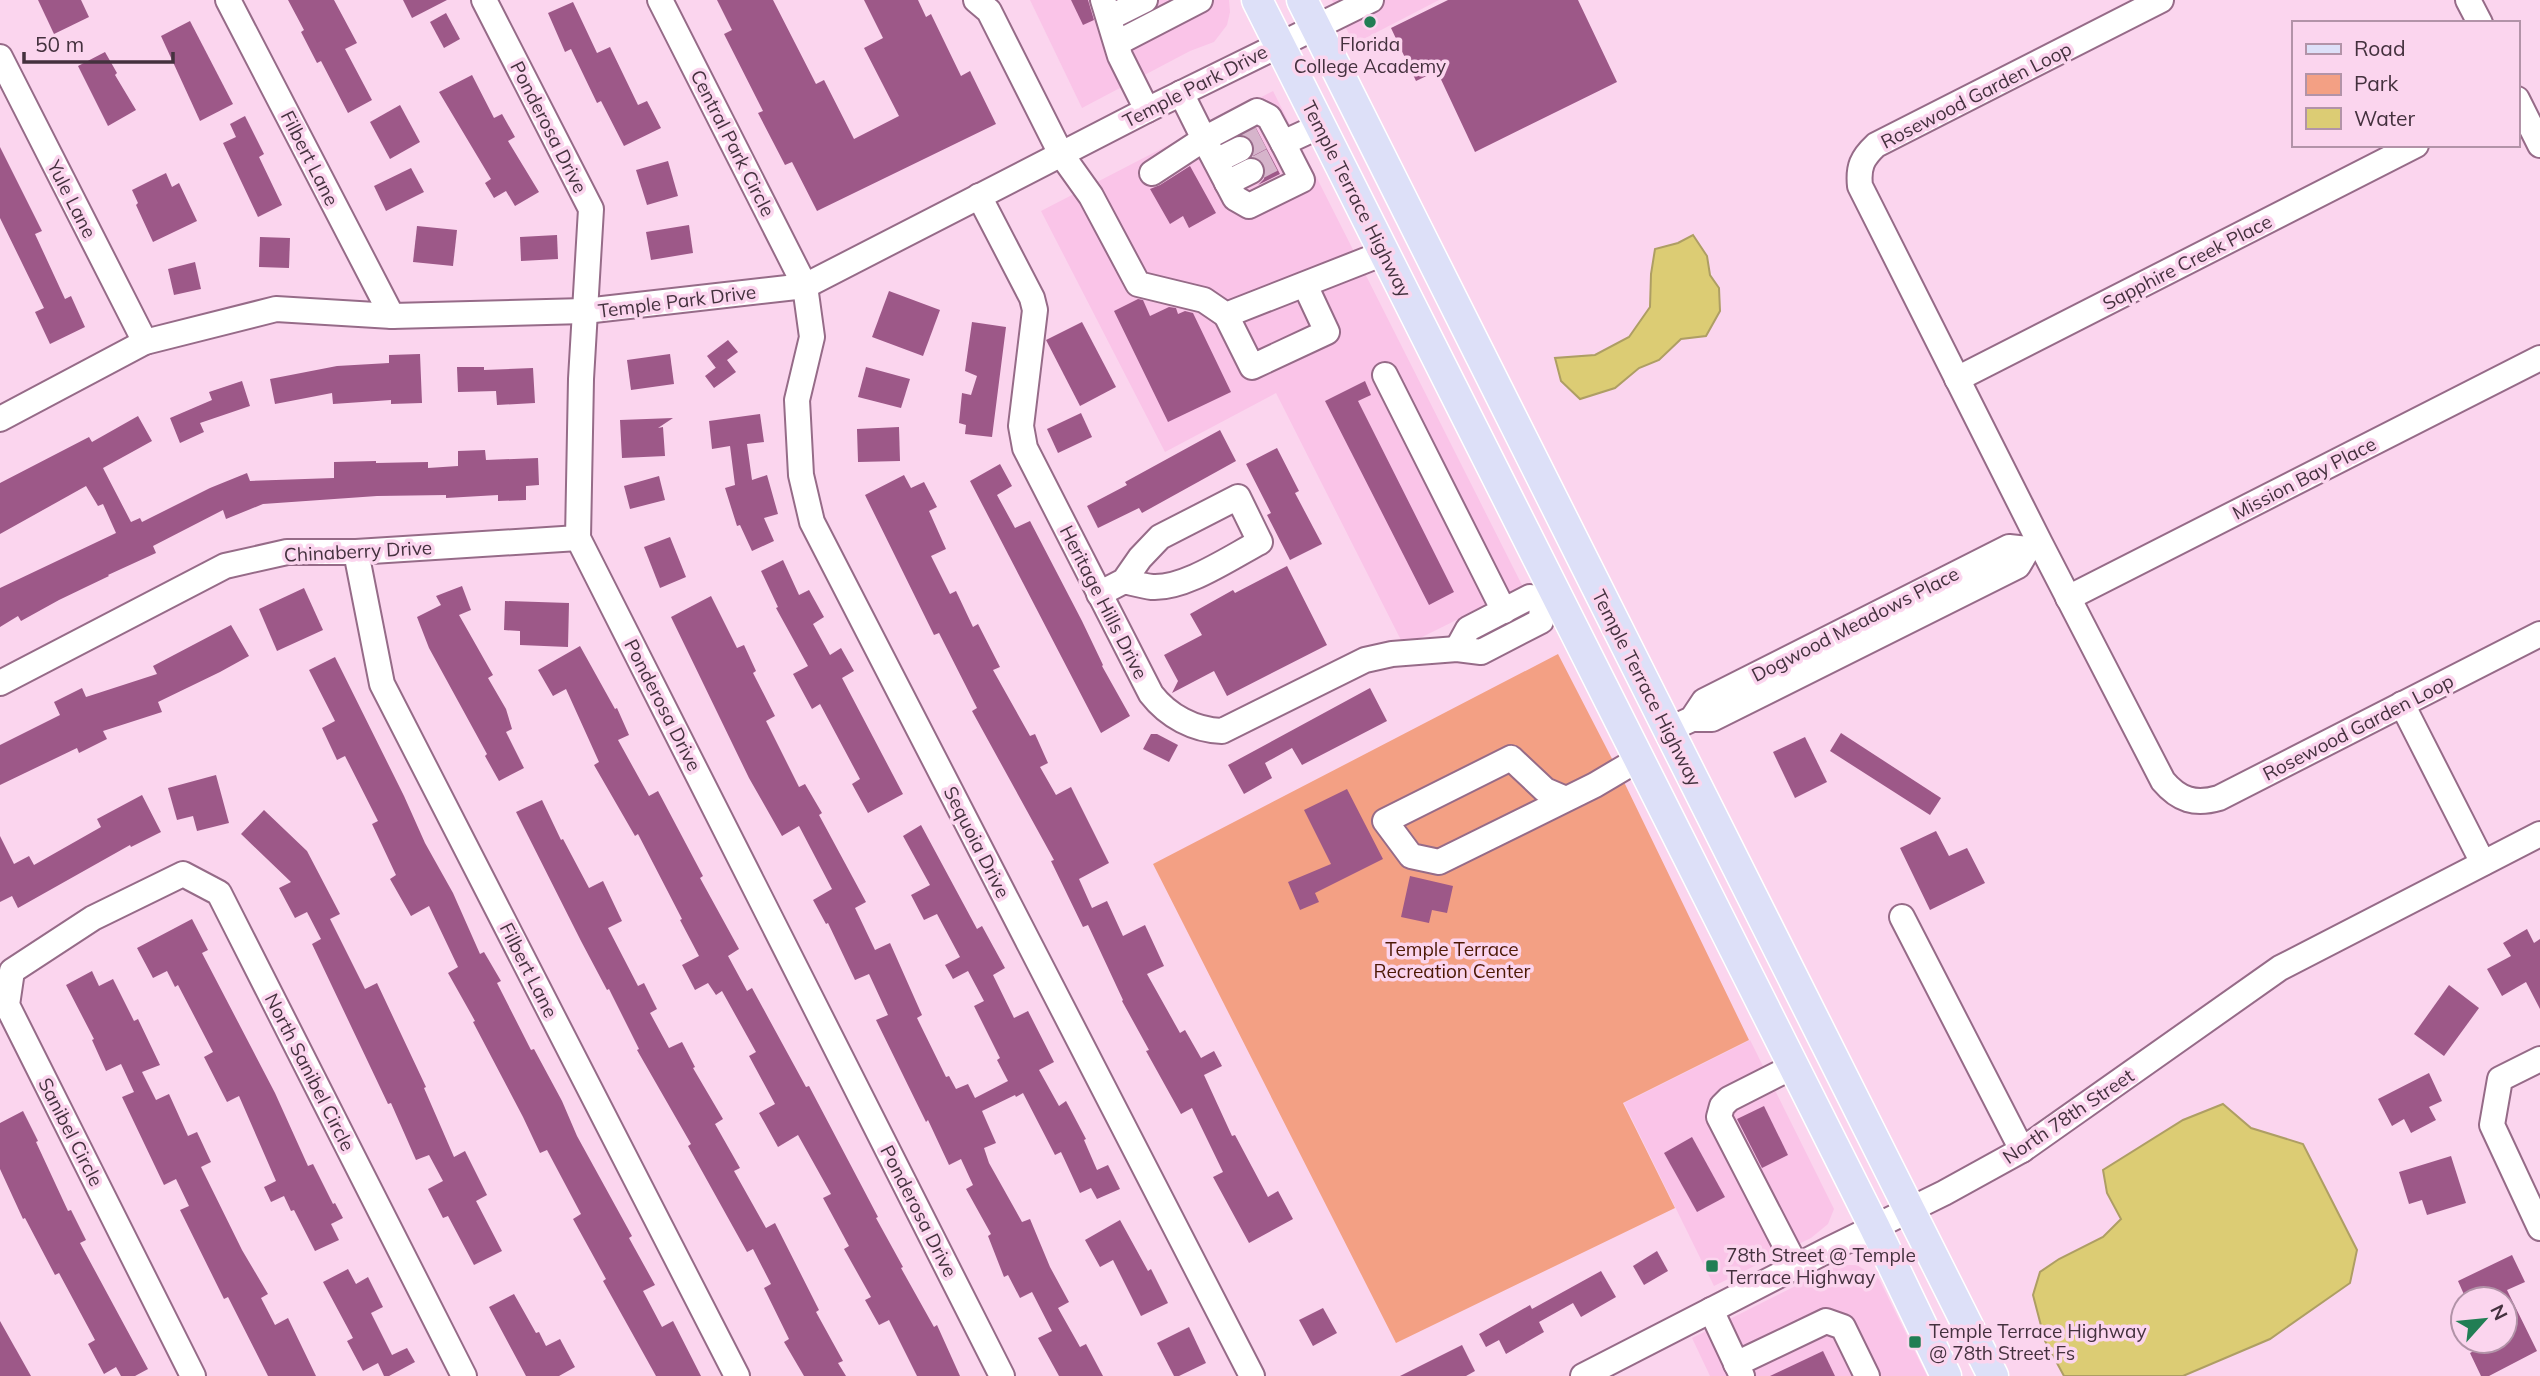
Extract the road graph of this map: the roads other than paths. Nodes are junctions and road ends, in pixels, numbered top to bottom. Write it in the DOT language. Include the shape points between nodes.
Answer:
graph roads {
  1 [pos="228,0"];
  2 [pos="484,0"];
  3 [pos="660,0"];
  4 [pos="976,0"];
  5 [pos="1145,0"];
  6 [pos="1200,0"];
  7 [pos="1257,0"];
  8 [pos="1302,0"];
  9 [pos="1369,0"];
  10 [pos="2161,0"];
  11 [pos="2468,0"];
  12 [pos="1106,9"];
  13 [pos="2479,21"];
  14 [pos="1315,27"];
  15 [pos="1117,43"];
  16 [pos="1279,44"];
  17 [pos="0,57"];
  18 [pos="1181,93"];
  19 [pos="2519,103"];
  20 [pos="1147,110"];
  21 [pos="1320,126"];
  22 [pos="1204,139"];
  23 [pos="2540,145"];
  24 [pos="2412,147"];
  25 [pos="1267,149"];
  26 [pos="1061,154"];
  27 [pos="1216,161"];
  28 [pos="1152,173"];
  29 [pos="1227,183"];
  30 [pos="979,196"];
  31 [pos="1384,253"];
  32 [pos="1305,285"];
  33 [pos="805,286"];
  34 [pos="585,311"];
  35 [pos="1226,315"];
  36 [pos="392,316"];
  37 [pos="145,342"];
  38 [pos="2540,358"];
  39 [pos="1385,375"];
  40 [pos="1957,379"];
  41 [pos="0,419"];
  42 [pos="578,538"];
  43 [pos="2034,546"];
  44 [pos="356,552"];
  45 [pos="1125,581"];
  46 [pos="1098,594"];
  47 [pos="2068,598"];
  48 [pos="1549,599"];
  49 [pos="1504,611"];
  50 [pos="2540,634"];
  51 [pos="1457,649"];
  52 [pos="0,683"];
  53 [pos="2402,704"];
  54 [pos="1680,724"];
  55 [pos="1639,759"];
  56 [pos="1566,799"];
  57 [pos="2540,834"];
  58 [pos="2483,863"];
  59 [pos="1902,917"];
  60 [pos="93,918"];
  61 [pos="2540,1059"];
  62 [pos="1794,1066"];
  63 [pos="2022,1150"];
  64 [pos="1911,1209"];
  65 [pos="1875,1228"];
  66 [pos="2540,1228"];
  67 [pos="1796,1266"];
  68 [pos="1711,1310"];
  69 [pos="1739,1370"];
  70 [pos="193,1376"];
  71 [pos="464,1376"];
  72 [pos="737,1376"];
  73 [pos="1002,1376"];
  74 [pos="1252,1376"];
  75 [pos="1583,1376"];
  76 [pos="1867,1376"];
  77 [pos="1946,1376"];
  78 [pos="1993,1376"];
  1 -- 36 [label="street, Filbert Lane"];
  2 -- 34 [label="street, Ponderosa Drive" via="591,209"];
  3 -- 33 [label="street, Central Park Circle"];
  4 -- 26 [label="street" via="989,11"];
  5 -- 12 [label="street"];
  6 -- 15 [label="street"];
  7 -- 16 [label="main road, Temple Terrace Highway"];
  8 -- 14 [label="main road, Temple Terrace Highway"];
  9 -- 14 [label="street, Temple Park Drive"];
  10 -- 40 [label="street, Rosewood Garden Loop" via="1875,145 1864,156 1858,169 1860,186"];
  11 -- 13 [label="street"];
  12 -- 15 [label="street"];
  14 -- 16 [label="street, Temple Park Drive"];
  14 -- 54 [label="main road, Temple Terrace Highway"];
  15 -- 20 [label="street"];
  16 -- 18 [label="street, Temple Park Drive"];
  16 -- 21 [label="main road, Temple Terrace Highway"];
  17 -- 37 [label="street, Yule Lane"];
  18 -- 20 [label="street, Temple Park Drive"];
  18 -- 22 [label="street"];
  19 -- 23 [label="street"];
  20 -- 26 [label="street, Temple Park Drive"];
  21 -- 25 [label="street"];
  21 -- 31 [label="main road, Temple Terrace Highway"];
  22 -- 25 [label="street" via="1256,111 1269,117"];
  22 -- 27 [label="street"];
  22 -- 28 [label="street"];
  24 -- 40 [label="street, Sapphire Creek Place"];
  25 -- 27 [label="street"];
  25 -- 29 [label="street"];
  25 -- 29 [label="street" via="1302,180 1249,206 1235,198"];
  26 -- 30 [label="street, Temple Park Drive"];
  26 -- 35 [label="street" via="1091,196 1138,284 1204,300"];
  27 -- 29 [label="street"];
  30 -- 33 [label="street, Temple Park Drive"];
  30 -- 46 [label="street, Heritage Hills Drive" via="1035,310 1022,437"];
  31 -- 32 [label="street"];
  31 -- 48 [label="main road, Temple Terrace Highway"];
  32 -- 35 [label="street"];
  32 -- 35 [label="street" via="1327,332 1252,367"];
  33 -- 34 [label="street, Temple Park Drive"];
  33 -- 74 [label="street, Sequoia Drive" via="812,337 797,400 801,475 811,522"];
  34 -- 36 [label="street, Temple Park Drive"];
  34 -- 42 [label="street, Ponderosa Drive"];
  36 -- 37 [label="street, Temple Park Drive" via="276,309"];
  37 -- 41 [label="street, Temple Park Drive"];
  38 -- 47 [label="street, Mission Bay Place"];
  39 -- 49 [label="street"];
  40 -- 43 [label="street"];
  42 -- 44 [label="street, Chinaberry Drive"];
  42 -- 73 [label="street, Ponderosa Drive"];
  43 -- 47 [label="street"];
  43 -- 54 [label="street, Dogwood Meadows Place" via="2018,566 1896,615 1712,719"];
  44 -- 52 [label="street, Chinaberry Drive" via="287,552 225,566"];
  44 -- 72 [label="street, Filbert Lane" via="382,684"];
  45 -- 45 [label="street" via="1169,586 1260,542 1238,497 1160,537"];
  45 -- 46 [label="street"];
  46 -- 51 [label="street, Heritage Hills Drive" via="1158,704 1210,731 1234,727 1365,660"];
  47 -- 53 [label="street, Rosewood Garden Loop" via="2163,781 2188,801 2219,798"];
  48 -- 49 [label="street" via="1530,597"];
  48 -- 51 [label="street, Heritage Hills Drive" via="1541,621 1481,652"];
  48 -- 54 [label="main road" via="1575,597 1638,715"];
  48 -- 55 [label="main road, Temple Terrace Highway"];
  49 -- 51 [label="street" via="1468,629"];
  50 -- 53 [label="street, Rosewood Garden Loop"];
  53 -- 58 [label="street"];
  54 -- 64 [label="main road, Temple Terrace Highway"];
  55 -- 56 [label="street"];
  55 -- 62 [label="main road, Temple Terrace Highway"];
  56 -- 56 [label="street" via="1439,862 1412,856 1385,821 1511,758 1545,790"];
  57 -- 58 [label="street, North 78th Street"];
  58 -- 63 [label="street, North 78th Street" via="2280,968"];
  59 -- 63 [label="street"];
  60 -- 70 [label="street, Sanibel Circle" via="12,971 7,1005"];
  60 -- 71 [label="street, North Sanibel Circle" via="183,874 219,893"];
  61 -- 66 [label="street" via="2500,1079 2491,1125"];
  62 -- 65 [label="main road, Temple Terrace Highway"];
  62 -- 67 [label="street" via="1730,1099 1719,1117"];
  63 -- 64 [label="street, North 78th Street"];
  64 -- 65 [label="street, North 78th Street"];
  64 -- 78 [label="main road, Temple Terrace Highway"];
  65 -- 67 [label="street, North 78th Street"];
  65 -- 77 [label="main road, Temple Terrace Highway"];
  67 -- 68 [label="street, North 78th Street"];
  68 -- 69 [label="street"];
  68 -- 75 [label="street, North 78th Street"];
  69 -- 76 [label="street" via="1826,1321 1843,1327"];
}
